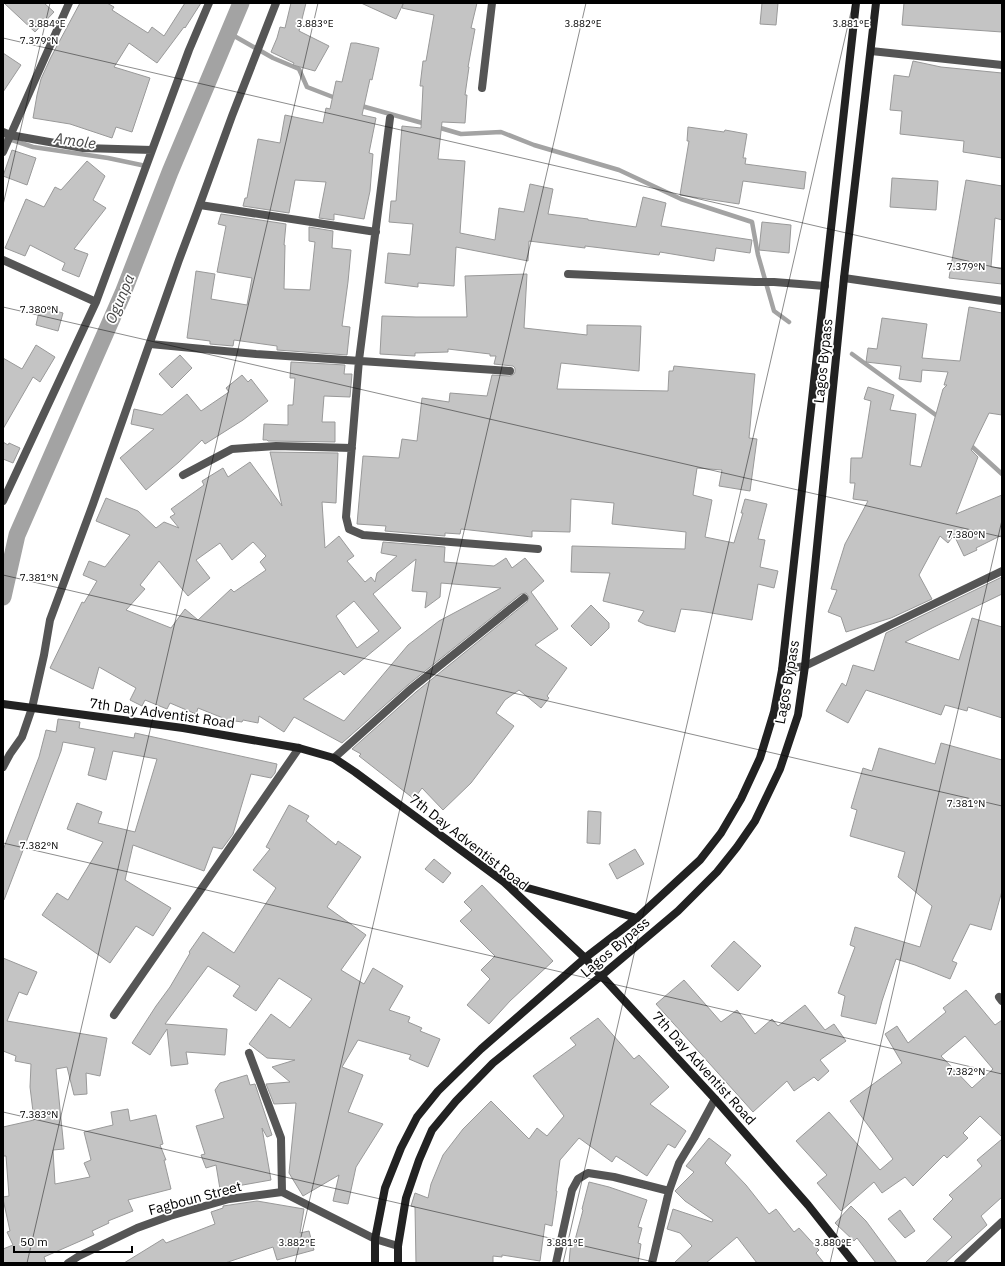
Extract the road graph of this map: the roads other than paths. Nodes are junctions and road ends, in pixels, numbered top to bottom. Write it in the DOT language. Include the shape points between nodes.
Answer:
graph roads {
  1 [pos="69,3"];
  2 [pos="209,3"];
  3 [pos="276,3"];
  4 [pos="492,3"];
  5 [pos="856,3"];
  6 [pos="876,3"];
  7 [pos="871,51"];
  8 [pos="1002,65"];
  9 [pos="482,88"];
  10 [pos="390,118"];
  11 [pos="6,134"];
  12 [pos="152,150"];
  13 [pos="3,152"];
  14 [pos="200,205"];
  15 [pos="376,232"];
  16 [pos="3,260"];
  17 [pos="568,274"];
  18 [pos="844,278"];
  19 [pos="824,286"];
  20 [pos="1002,301"];
  21 [pos="96,302"];
  22 [pos="150,344"];
  23 [pos="360,360"];
  24 [pos="510,371"];
  25 [pos="352,448"];
  26 [pos="183,475"];
  27 [pos="3,501"];
  28 [pos="538,549"];
  29 [pos="1002,571"];
  30 [pos="524,598"];
  31 [pos="805,666"];
  32 [pos="782,670"];
  33 [pos="3,704"];
  34 [pos="28,708"];
  35 [pos="300,748"];
  36 [pos="334,758"];
  37 [pos="3,767"];
  38 [pos="504,882"];
  39 [pos="637,918"];
  40 [pos="585,958"];
  41 [pos="601,976"];
  42 [pos="114,1014"];
  43 [pos="249,1053"];
  44 [pos="715,1099"];
  45 [pos="669,1191"];
  46 [pos="282,1192"];
  47 [pos="1002,1222"];
  48 [pos="375,1239"];
  49 [pos="398,1246"];
  50 [pos="68,1263"];
  51 [pos="375,1263"];
  52 [pos="398,1263"];
  53 [pos="556,1263"];
  54 [pos="652,1263"];
  55 [pos="854,1263"];
  56 [pos="958,1263"];
  1 -- 11 [label="street"];
  2 -- 12 [label="street"];
  3 -- 14 [label="street"];
  4 -- 9 [label="street"];
  5 -- 19 [label="main road, Lagos Bypass"];
  6 -- 7 [label="main road, Lagos Bypass"];
  7 -- 8 [label="street"];
  7 -- 18 [label="main road, Lagos Bypass"];
  10 -- 15 [label="street"];
  11 -- 12 [label="street" via="83,148"];
  11 -- 13 [label="street"];
  12 -- 21 [label="street"];
  14 -- 15 [label="street"];
  14 -- 22 [label="street"];
  15 -- 23 [label="street"];
  16 -- 21 [label="street"];
  17 -- 19 [label="street"];
  18 -- 20 [label="street"];
  18 -- 31 [label="main road, Lagos Bypass"];
  19 -- 32 [label="main road, Lagos Bypass"];
  21 -- 27 [label="street"];
  22 -- 23 [label="street"];
  22 -- 34 [label="street" via="50,620 44,655"];
  23 -- 24 [label="street"];
  23 -- 25 [label="street"];
  25 -- 26 [label="street" via="276,446 232,450"];
  25 -- 28 [label="street" via="346,517 349,529 363,535"];
  29 -- 31 [label="street"];
  30 -- 36 [label="street" via="412,688"];
  31 -- 32 [label="street"];
  31 -- 41 [label="main road, Lagos Bypass" via="798,715 780,769 755,821 717,872 678,911"];
  32 -- 39 [label="main road, Lagos Bypass" via="772,720 760,758 741,799 700,860"];
  33 -- 34 [label="main road, 7th Day Adventist Road"];
  34 -- 35 [label="main road, 7th Day Adventist Road" via="183,728"];
  34 -- 37 [label="street" via="22,737"];
  35 -- 36 [label="main road, 7th Day Adventist Road"];
  35 -- 42 [label="street"];
  36 -- 38 [label="main road, 7th Day Adventist Road"];
  38 -- 39 [label="main road"];
  38 -- 40 [label="main road, 7th Day Adventist Road"];
  39 -- 40 [label="main road, Lagos Bypass"];
  40 -- 41 [label="main road, 7th Day Adventist Road"];
  40 -- 48 [label="main road, Lagos Bypass" via="481,1049 438,1090 417,1117 385,1188"];
  41 -- 44 [label="main road, 7th Day Adventist Road"];
  41 -- 49 [label="main road, Lagos Bypass" via="493,1063 456,1100 432,1130 406,1198"];
  43 -- 46 [label="street" via="280,1138"];
  44 -- 45 [label="street" via="679,1162"];
  44 -- 55 [label="main road, 7th Day Adventist Road" via="808,1205"];
  45 -- 53 [label="street" via="588,1173 578,1179 572,1190"];
  45 -- 54 [label="street"];
  46 -- 48 [label="street"];
  46 -- 50 [label="street, Fagboun Street" via="229,1199 170,1216 137,1228"];
  47 -- 56 [label="street"];
  48 -- 49 [label="street"];
  48 -- 51 [label="main road, Lagos Bypass"];
  49 -- 52 [label="main road, Lagos Bypass"];
}
